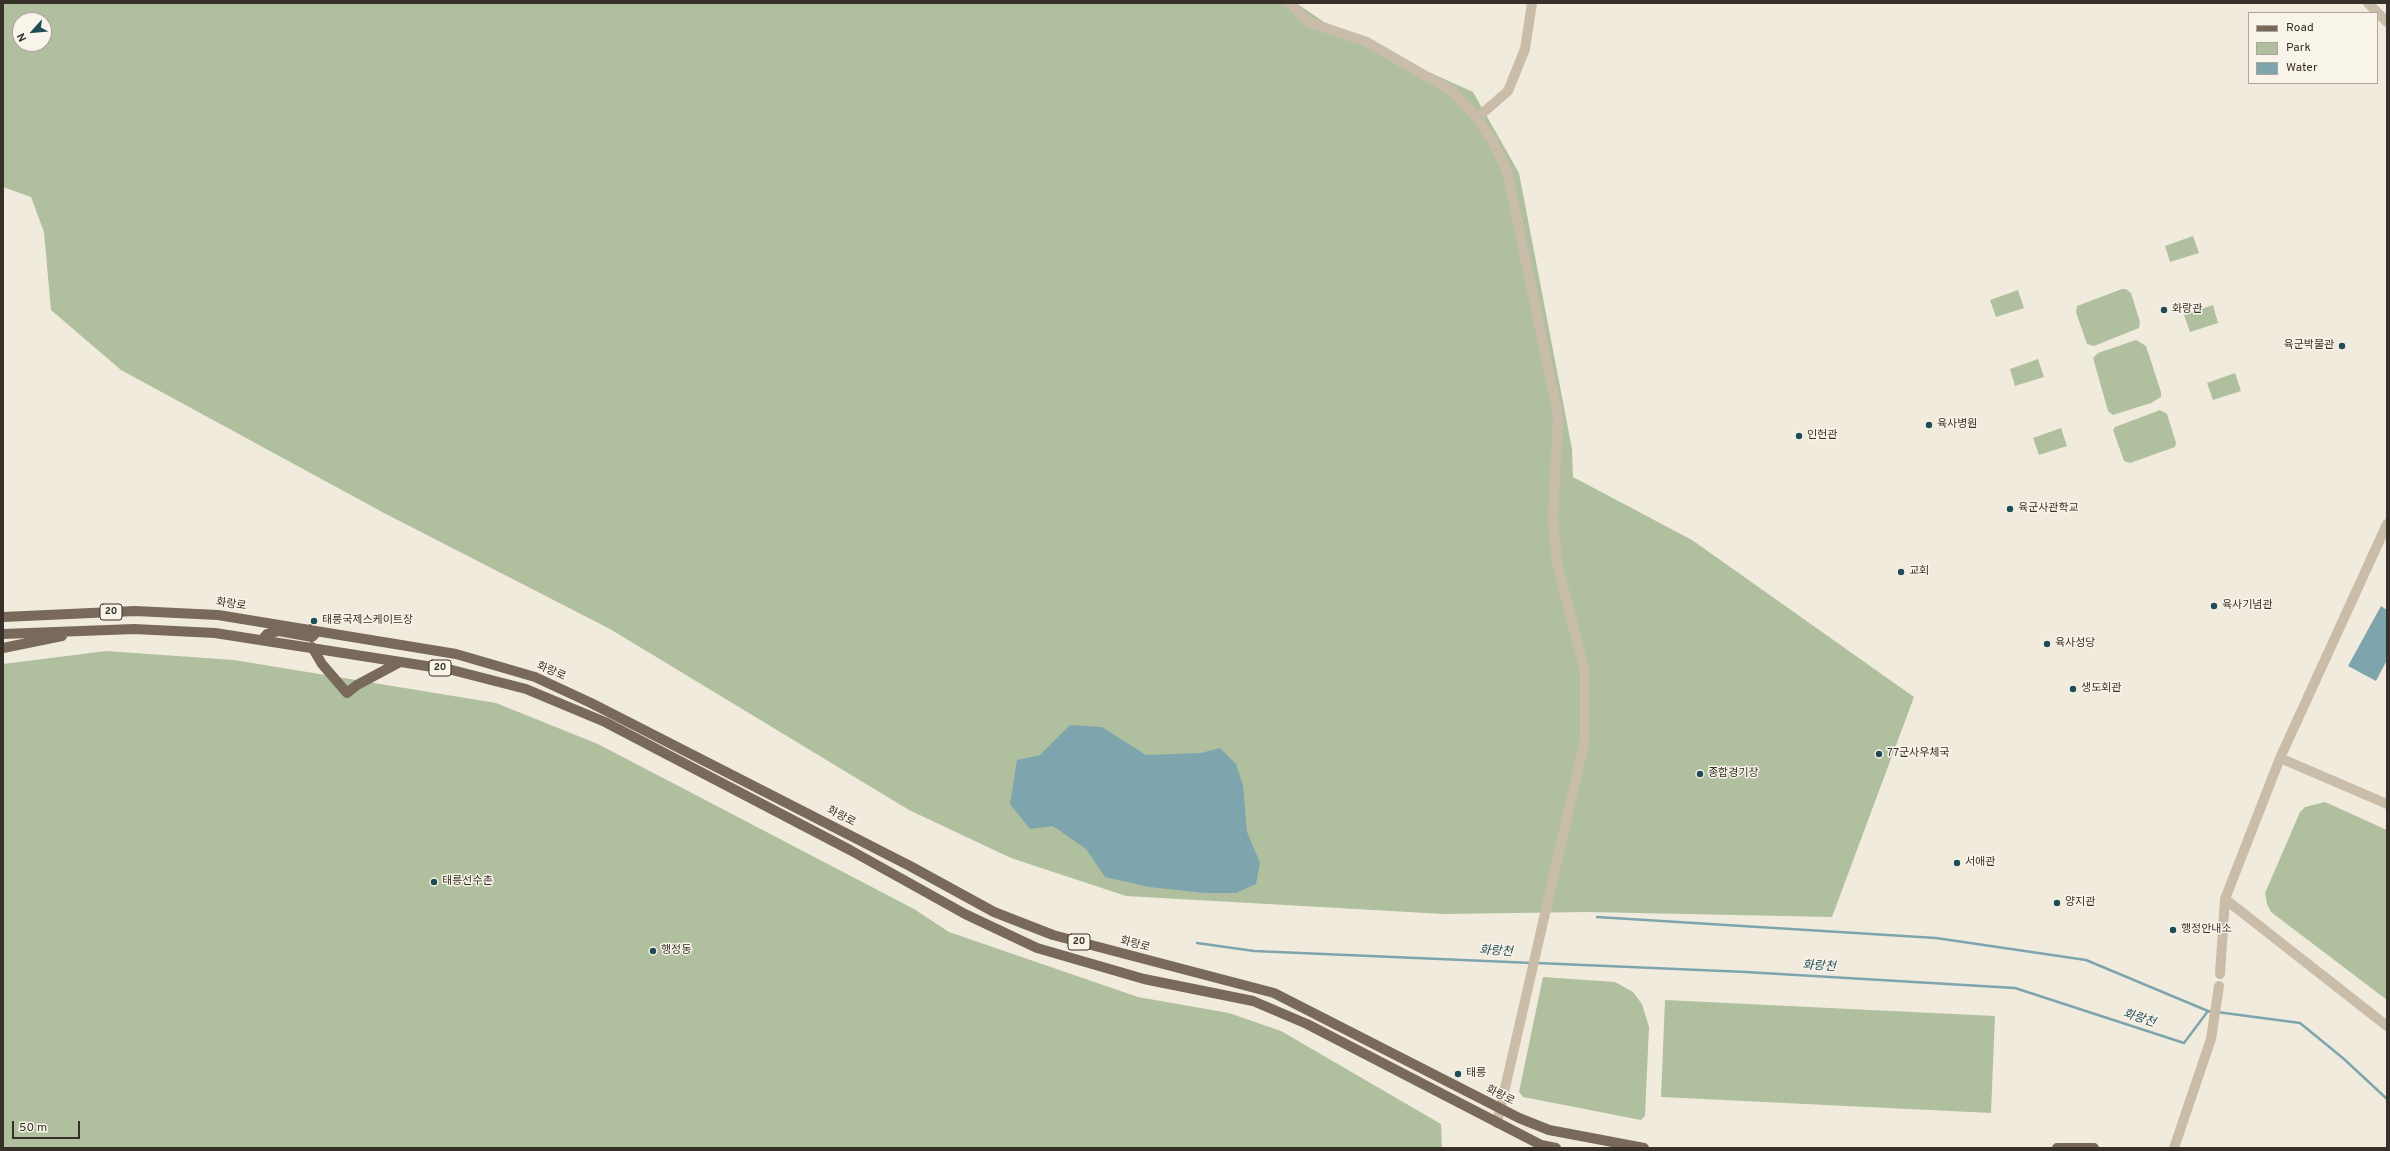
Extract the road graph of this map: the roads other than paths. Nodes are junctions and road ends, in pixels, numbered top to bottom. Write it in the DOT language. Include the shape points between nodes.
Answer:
graph roads {
  1 [pos="1290,3"];
  2 [pos="1532,3"];
  3 [pos="2368,3"];
  4 [pos="2377,12"];
  5 [pos="2378,13"];
  6 [pos="2387,22"];
  7 [pos="1477,118"];
  8 [pos="2387,524"];
  9 [pos="3,617"];
  10 [pos="311,629"];
  11 [pos="95,630"];
  12 [pos="3,634"];
  13 [pos="262,640"];
  14 [pos="312,647"];
  15 [pos="3,648"];
  16 [pos="456,654"];
  17 [pos="398,661"];
  18 [pos="2280,758"];
  19 [pos="2387,804"];
  20 [pos="2225,898"];
  21 [pos="2220,974"];
  22 [pos="2219,987"];
  23 [pos="2387,1026"];
  24 [pos="1500,1110"];
  25 [pos="1497,1123"];
  26 [pos="1556,1148"];
  27 [pos="1644,1148"];
  28 [pos="2057,1148"];
  29 [pos="2094,1148"];
  30 [pos="2174,1148"];
  1 -- 7 [label="street" via="1308,22 1367,42 1452,91"];
  2 -- 7 [label="street" via="1525,49 1508,91"];
  3 -- 4 [label="street"];
  5 -- 6 [label="street"];
  7 -- 24 [label="street" via="1493,142 1507,171 1558,415 1553,519 1557,563 1585,672 1585,739"];
  8 -- 18 [label="street"];
  9 -- 10 [label="main road, 화랑로 / 20" via="135,611 175,612 218,615"];
  10 -- 13 [label="main road" via="315,634 312,637 278,631 267,634"];
  10 -- 16 [label="main road, 화랑로 / 20"];
  11 -- 12 [label="main road, 20"];
  11 -- 13 [label="main road, 20" via="175,630"];
  11 -- 15 [label="main road"];
  13 -- 14 [label="main road, 20"];
  14 -- 17 [label="main road, 20"];
  14 -- 17 [label="main road" via="322,664 347,693"];
  16 -- 17 [label="main road" via="446,657 396,648 391,653"];
  16 -- 24 [label="main road, 화랑로 / 20" via="535,676 592,703 910,866 994,912 1053,935 1274,993"];
  17 -- 25 [label="main road, 20" via="452,670 526,688 605,722 850,850 965,914 1037,948 1144,979 1253,1001 1307,1024"];
  18 -- 19 [label="street"];
  18 -- 20 [label="street"];
  20 -- 21 [label="street"];
  20 -- 23 [label="street"];
  22 -- 30 [label="street" via="2211,1039"];
  24 -- 25 [label="street"];
  24 -- 27 [label="main road, 화랑로 / 20" via="1549,1130"];
  25 -- 26 [label="main road, 20" via="1541,1145"];
  28 -- 29 [label="main road"];
}
